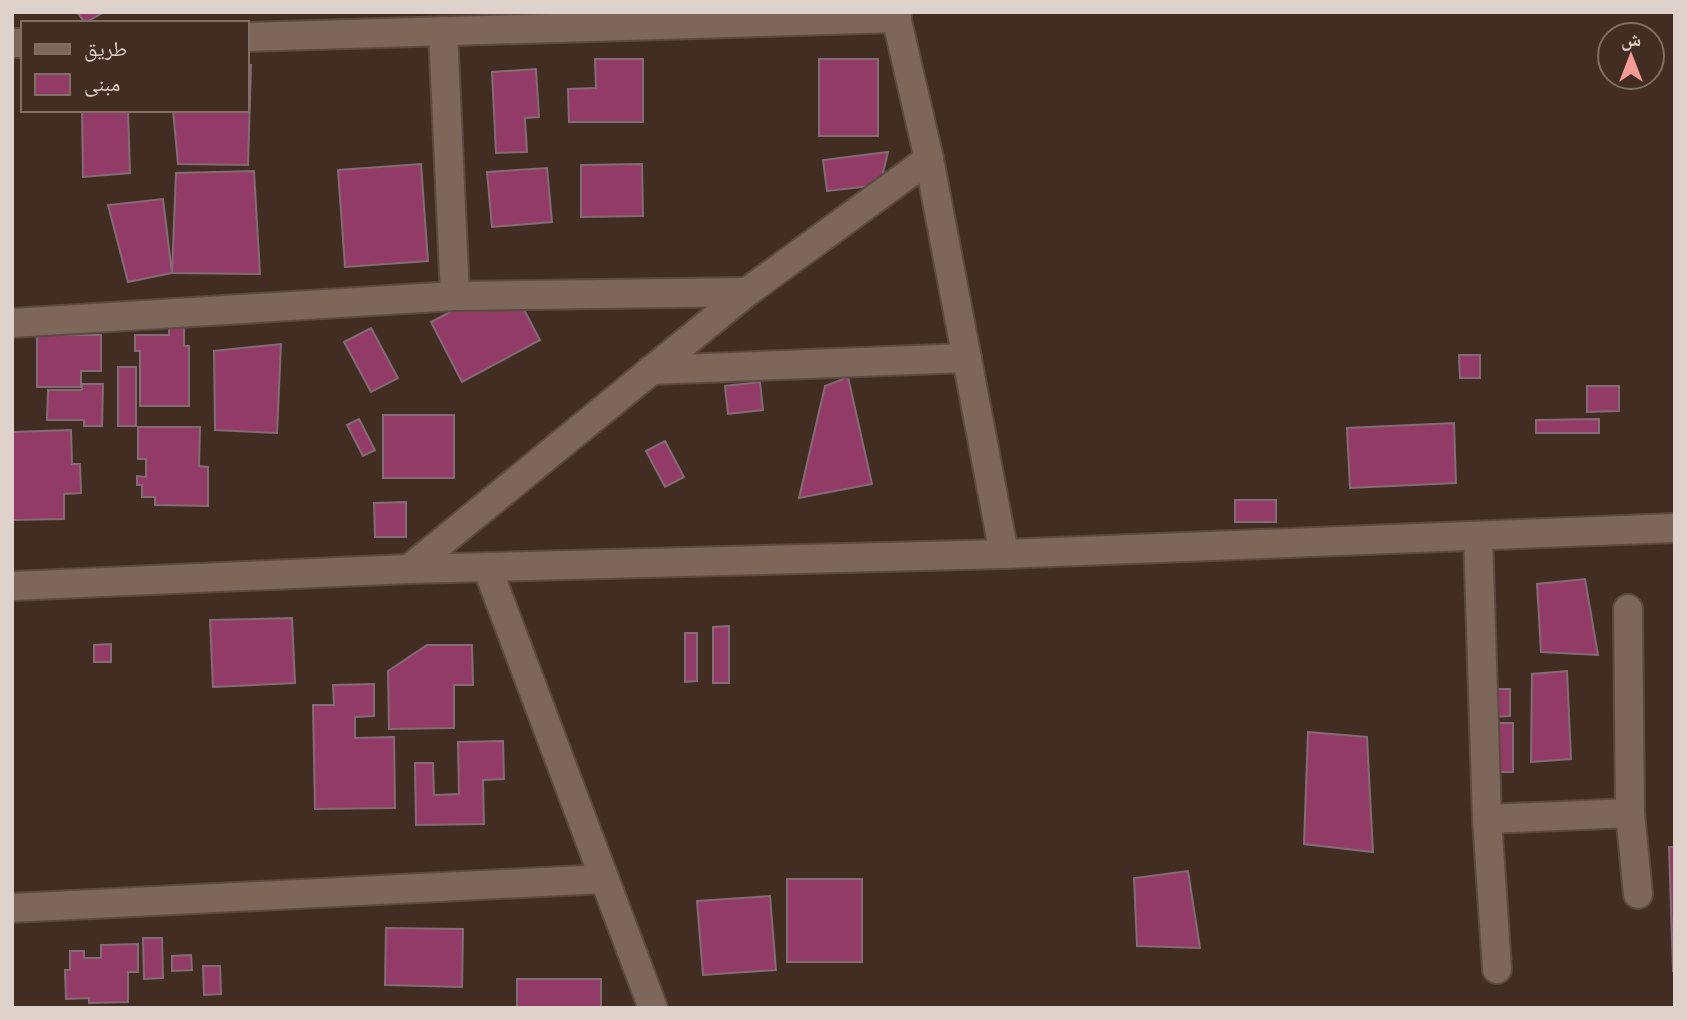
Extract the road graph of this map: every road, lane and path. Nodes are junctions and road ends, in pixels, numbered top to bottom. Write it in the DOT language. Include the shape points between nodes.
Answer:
graph roads {
  1 [pos="365,12"];
  2 [pos="896,15"];
  3 [pos="443,31"];
  4 [pos="331,34"];
  5 [pos="248,37"];
  6 [pos="929,159"];
  7 [pos="747,292"];
  8 [pos="455,296"];
  9 [pos="12,323"];
  10 [pos="967,358"];
  11 [pos="651,370"];
  12 [pos="1675,528"];
  13 [pos="1478,536"];
  14 [pos="1004,554"];
  15 [pos="487,567"];
  16 [pos="409,569"];
  17 [pos="12,586"];
  18 [pos="1628,609"];
  19 [pos="1630,813"];
  20 [pos="1487,819"];
  21 [pos="604,879"];
  22 [pos="1638,894"];
  23 [pos="12,908"];
  24 [pos="1497,969"];
  25 [pos="653,1008"];
  1 -- 4 [label="street"];
  2 -- 3 [label="street"];
  2 -- 6 [label="street"];
  3 -- 4 [label="street"];
  3 -- 8 [label="street"];
  4 -- 5 [label="street"];
  6 -- 7 [label="street"];
  6 -- 10 [label="street"];
  7 -- 8 [label="street"];
  7 -- 11 [label="street"];
  8 -- 9 [label="street"];
  10 -- 11 [label="street"];
  10 -- 14 [label="street"];
  11 -- 16 [label="street"];
  12 -- 13 [label="street"];
  13 -- 14 [label="street"];
  13 -- 20 [label="street"];
  14 -- 15 [label="street"];
  15 -- 16 [label="street"];
  15 -- 21 [label="street"];
  16 -- 17 [label="street"];
  18 -- 19 [label="street"];
  19 -- 20 [label="street"];
  19 -- 22 [label="street"];
  20 -- 24 [label="street"];
  21 -- 23 [label="street"];
  21 -- 25 [label="street"];
}
